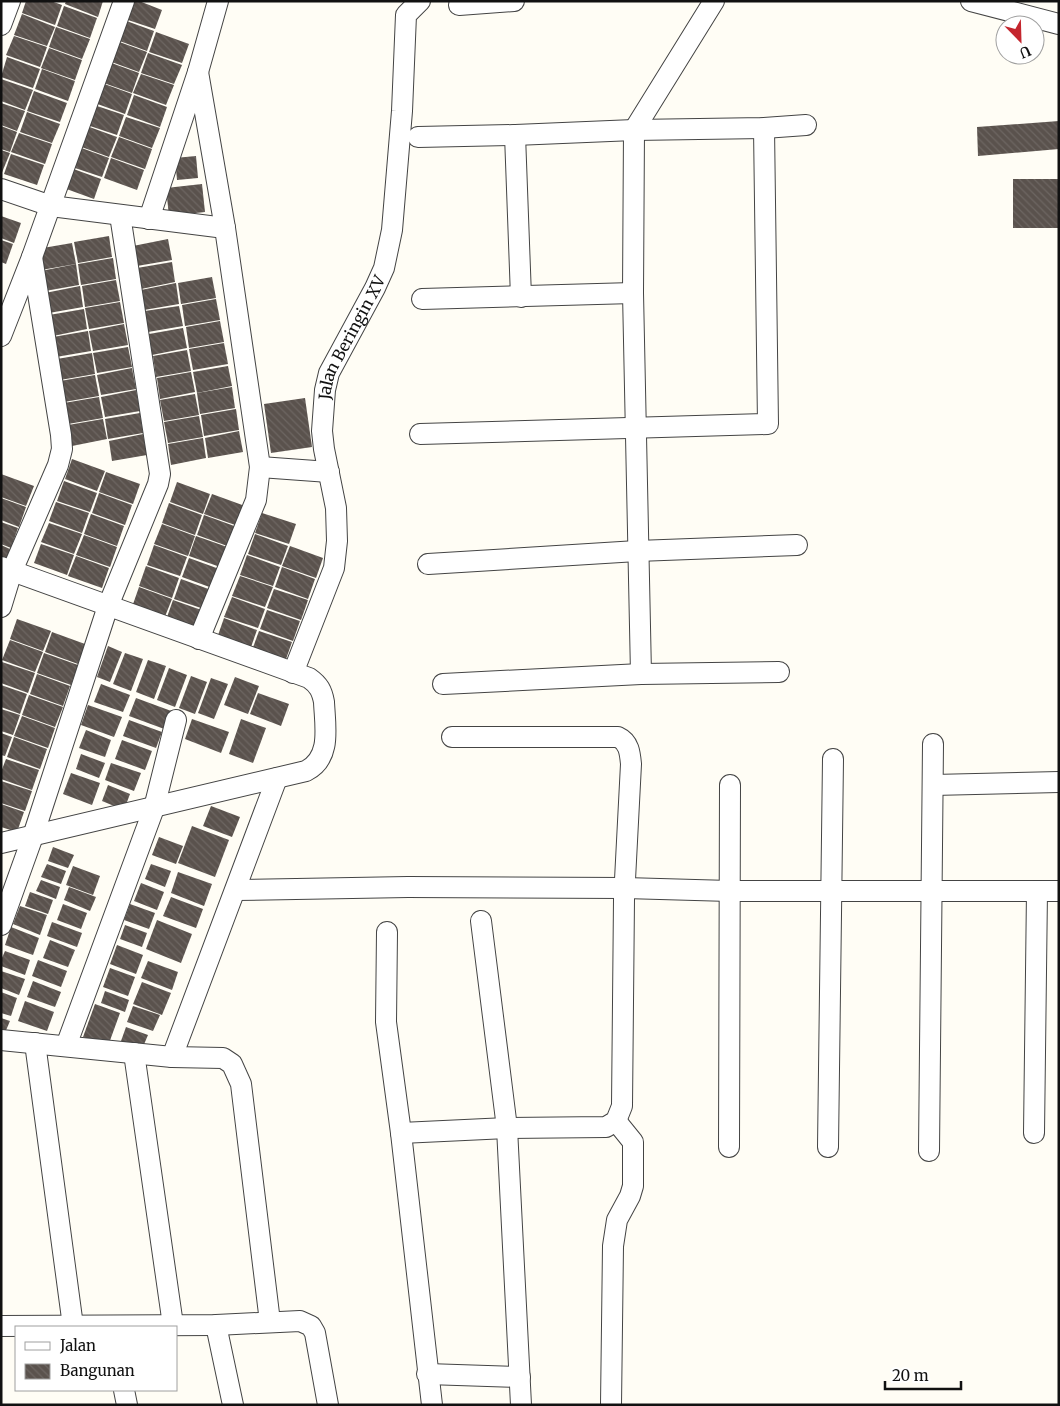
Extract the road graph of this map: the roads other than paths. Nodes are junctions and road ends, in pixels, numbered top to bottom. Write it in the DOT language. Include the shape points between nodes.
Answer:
graph roads {
  1 [pos="10,1"];
  2 [pos="124,1"];
  3 [pos="218,1"];
  4 [pos="420,1"];
  5 [pos="514,1"];
  6 [pos="714,1"];
  7 [pos="971,1"];
  8 [pos="459,5"];
  9 [pos="1059,24"];
  10 [pos="1,25"];
  11 [pos="198,72"];
  12 [pos="806,125"];
  13 [pos="764,128"];
  14 [pos="634,130"];
  15 [pos="516,136"];
  16 [pos="418,137"];
  17 [pos="1,189"];
  18 [pos="51,206"];
  19 [pos="120,215"];
  20 [pos="149,219"];
  21 [pos="225,228"];
  22 [pos="32,257"];
  23 [pos="633,293"];
  24 [pos="521,296"];
  25 [pos="422,299"];
  26 [pos="1,336"];
  27 [pos="636,428"];
  28 [pos="420,434"];
  29 [pos="260,466"];
  30 [pos="329,472"];
  31 [pos="797,545"];
  32 [pos="637,551"];
  33 [pos="428,564"];
  34 [pos="7,569"];
  35 [pos="1,606"];
  36 [pos="108,606"];
  37 [pos="200,639"];
  38 [pos="778,672"];
  39 [pos="293,673"];
  40 [pos="641,674"];
  41 [pos="443,684"];
  42 [pos="176,720"];
  43 [pos="452,737"];
  44 [pos="933,744"];
  45 [pos="833,759"];
  46 [pos="276,778"];
  47 [pos="1059,782"];
  48 [pos="730,785"];
  49 [pos="933,785"];
  50 [pos="154,808"];
  51 [pos="33,836"];
  52 [pos="1,843"];
  53 [pos="624,888"];
  54 [pos="236,890"];
  55 [pos="730,891"];
  56 [pos="831,891"];
  57 [pos="932,891"];
  58 [pos="1037,891"];
  59 [pos="1059,891"];
  60 [pos="481,921"];
  61 [pos="1,925"];
  62 [pos="386,932"];
  63 [pos="1,1040"];
  64 [pos="35,1043"];
  65 [pos="66,1046"];
  66 [pos="134,1053"];
  67 [pos="172,1057"];
  68 [pos="616,1121"];
  69 [pos="508,1128"];
  70 [pos="401,1133"];
  71 [pos="1034,1133"];
  72 [pos="828,1146"];
  73 [pos="729,1147"];
  74 [pos="929,1151"];
  75 [pos="270,1322"];
  76 [pos="173,1325"];
  77 [pos="216,1325"];
  78 [pos="1,1326"];
  79 [pos="73,1326"];
  80 [pos="140,1326"];
  81 [pos="427,1374"];
  82 [pos="520,1376"];
  83 [pos="124,1391"];
  84 [pos="127,1405"];
  85 [pos="233,1405"];
  86 [pos="328,1405"];
  87 [pos="432,1405"];
  88 [pos="521,1405"];
  89 [pos="611,1405"];
  1 -- 10 [label="street"];
  2 -- 18 [label="street"];
  3 -- 11 [label="street"];
  4 -- 30 [label="street, Jalan Beringin XV" via="406,15 393,220 384,268 329,373 325,390 322,430"];
  5 -- 8 [label="street"];
  6 -- 14 [label="street"];
  7 -- 9 [label="street"];
  11 -- 20 [label="street"];
  11 -- 21 [label="street"];
  12 -- 13 [label="street"];
  13 -- 14 [label="street"];
  13 -- 27 [label="street" via="769,423"];
  14 -- 15 [label="street"];
  14 -- 23 [label="street"];
  15 -- 16 [label="street"];
  15 -- 24 [label="street"];
  17 -- 18 [label="street"];
  18 -- 19 [label="street"];
  18 -- 22 [label="street"];
  19 -- 20 [label="street"];
  19 -- 36 [label="street" via="160,474"];
  20 -- 21 [label="street"];
  21 -- 29 [label="street"];
  22 -- 26 [label="street"];
  22 -- 34 [label="street" via="62,449 58,465"];
  23 -- 24 [label="street"];
  23 -- 27 [label="street"];
  24 -- 25 [label="street"];
  27 -- 28 [label="street"];
  27 -- 32 [label="street"];
  29 -- 30 [label="street"];
  29 -- 37 [label="street" via="256,500"];
  30 -- 39 [label="street, Jalan Beringin XV" via="338,541 334,568"];
  31 -- 32 [label="street"];
  32 -- 33 [label="street"];
  32 -- 40 [label="street"];
  34 -- 35 [label="street"];
  34 -- 36 [label="street"];
  36 -- 37 [label="street"];
  36 -- 51 [label="street"];
  37 -- 39 [label="street"];
  38 -- 40 [label="street"];
  39 -- 46 [label="street" via="309,678 320,688 324,702 325,746 313,768"];
  40 -- 41 [label="street"];
  42 -- 50 [label="street"];
  43 -- 53 [label="street" via="618,737 624,740 631,764"];
  44 -- 49 [label="street"];
  45 -- 56 [label="street"];
  46 -- 50 [label="street"];
  46 -- 54 [label="street"];
  47 -- 49 [label="street"];
  48 -- 55 [label="street"];
  49 -- 57 [label="street"];
  50 -- 51 [label="street"];
  50 -- 65 [label="street"];
  51 -- 52 [label="street"];
  51 -- 61 [label="street"];
  53 -- 54 [label="street"];
  53 -- 55 [label="street"];
  53 -- 68 [label="street" via="623,1088 622,1106"];
  54 -- 67 [label="street"];
  55 -- 56 [label="street"];
  55 -- 73 [label="street"];
  56 -- 57 [label="street"];
  56 -- 72 [label="street"];
  57 -- 58 [label="street"];
  57 -- 74 [label="street"];
  58 -- 59 [label="street"];
  58 -- 71 [label="street"];
  60 -- 69 [label="street"];
  62 -- 70 [label="street" via="386,1022"];
  63 -- 64 [label="street"];
  64 -- 65 [label="street"];
  64 -- 79 [label="street"];
  65 -- 66 [label="street"];
  66 -- 67 [label="street"];
  66 -- 76 [label="street"];
  67 -- 75 [label="street" via="226,1058 241,1084"];
  68 -- 69 [label="street" via="606,1127"];
  68 -- 89 [label="street" via="633,1142 634,1156 633,1186 617,1220 613,1246"];
  69 -- 70 [label="street"];
  69 -- 82 [label="street"];
  70 -- 81 [label="street"];
  75 -- 77 [label="street"];
  75 -- 86 [label="street" via="300,1321 311,1326"];
  76 -- 77 [label="street"];
  76 -- 80 [label="street"];
  77 -- 85 [label="street"];
  78 -- 79 [label="street"];
  81 -- 82 [label="street"];
  81 -- 87 [label="street"];
  82 -- 88 [label="street"];
  83 -- 84 [label="street"];
}
